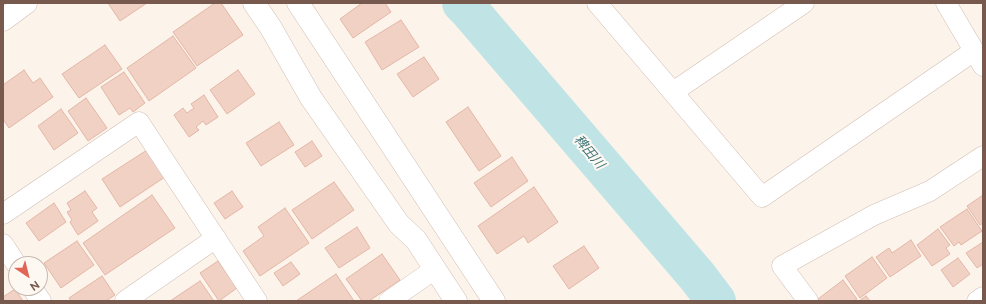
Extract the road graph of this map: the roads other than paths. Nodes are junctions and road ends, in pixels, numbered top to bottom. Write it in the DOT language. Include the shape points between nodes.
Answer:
graph roads {
  1 [pos="26,3"];
  2 [pos="254,3"];
  3 [pos="298,3"];
  4 [pos="597,3"];
  5 [pos="804,3"];
  6 [pos="946,3"];
  7 [pos="3,20"];
  8 [pos="979,58"];
  9 [pos="673,92"];
  10 [pos="983,156"];
  11 [pos="3,214"];
  12 [pos="216,238"];
  13 [pos="3,244"];
  14 [pos="11,256"];
  15 [pos="435,269"];
  16 [pos="983,297"];
  17 [pos="125,301"];
  18 [pos="257,301"];
  19 [pos="389,301"];
  20 [pos="456,301"];
  21 [pos="494,301"];
  22 [pos="808,301"];
  23 [pos="977,301"];
  1 -- 7 [label="street"];
  2 -- 15 [label="street" via="311,98"];
  3 -- 21 [label="street"];
  4 -- 9 [label="street"];
  5 -- 9 [label="street"];
  6 -- 8 [label="street"];
  8 -- 9 [label="street" via="762,197"];
  10 -- 22 [label="street" via="930,191 874,215 782,266"];
  11 -- 12 [label="street" via="139,122"];
  12 -- 17 [label="street"];
  12 -- 18 [label="street"];
  13 -- 14 [label="street"];
  15 -- 19 [label="street"];
  15 -- 20 [label="street"];
  16 -- 23 [label="street"];
}
